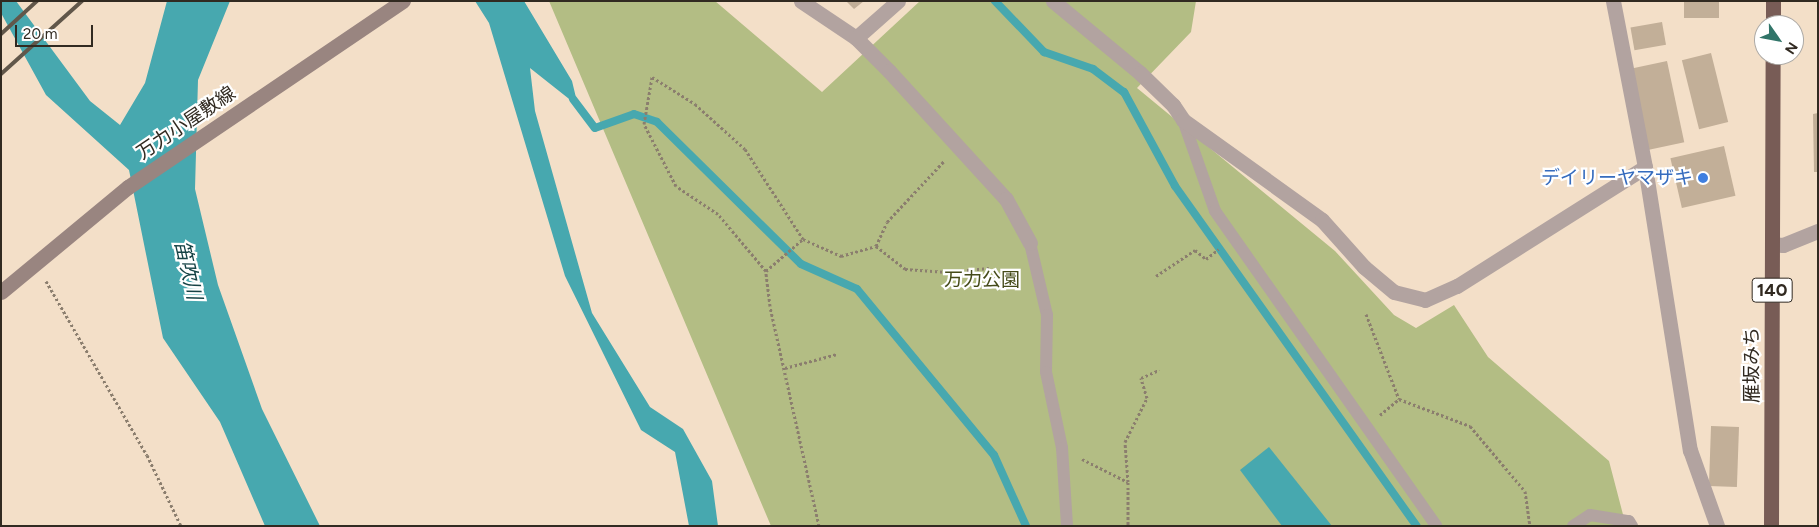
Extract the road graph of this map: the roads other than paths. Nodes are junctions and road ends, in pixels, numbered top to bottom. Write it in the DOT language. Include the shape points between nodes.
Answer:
graph roads {
  1 [pos="403,1"];
  2 [pos="801,1"];
  3 [pos="898,1"];
  4 [pos="1054,1"];
  5 [pos="1613,1"];
  6 [pos="1773,1"];
  7 [pos="1773,15"];
  8 [pos="856,38"];
  9 [pos="1773,65"];
  10 [pos="1183,120"];
  11 [pos="1645,167"];
  12 [pos="1818,231"];
  13 [pos="1030,243"];
  14 [pos="1772,244"];
  15 [pos="1,292"];
  16 [pos="1067,526"];
  17 [pos="1436,526"];
  18 [pos="1573,526"];
  19 [pos="1632,526"];
  20 [pos="1717,526"];
  21 [pos="1771,526"];
  1 -- 15 [label="main road, 万力小屋敷線" via="128,187 68,233"];
  2 -- 8 [label="street"];
  3 -- 8 [label="street"];
  4 -- 10 [label="street" via="1140,73 1173,105"];
  5 -- 11 [label="street"];
  6 -- 7 [label="highway"];
  8 -- 13 [label="street" via="1006,199"];
  9 -- 14 [label="highway, 雁坂みち / 140"];
  10 -- 11 [label="street" via="1322,220 1364,267 1394,292 1425,300 1458,286"];
  10 -- 17 [label="lane" via="1216,211"];
  11 -- 20 [label="street" via="1690,450"];
  12 -- 14 [label="street" via="1783,245"];
  13 -- 16 [label="lane" via="1047,315 1046,372 1062,448"];
  14 -- 21 [label="highway, 雁坂みち / 140"];
  18 -- 19 [label="lane" via="1590,515 1629,521"];
}
